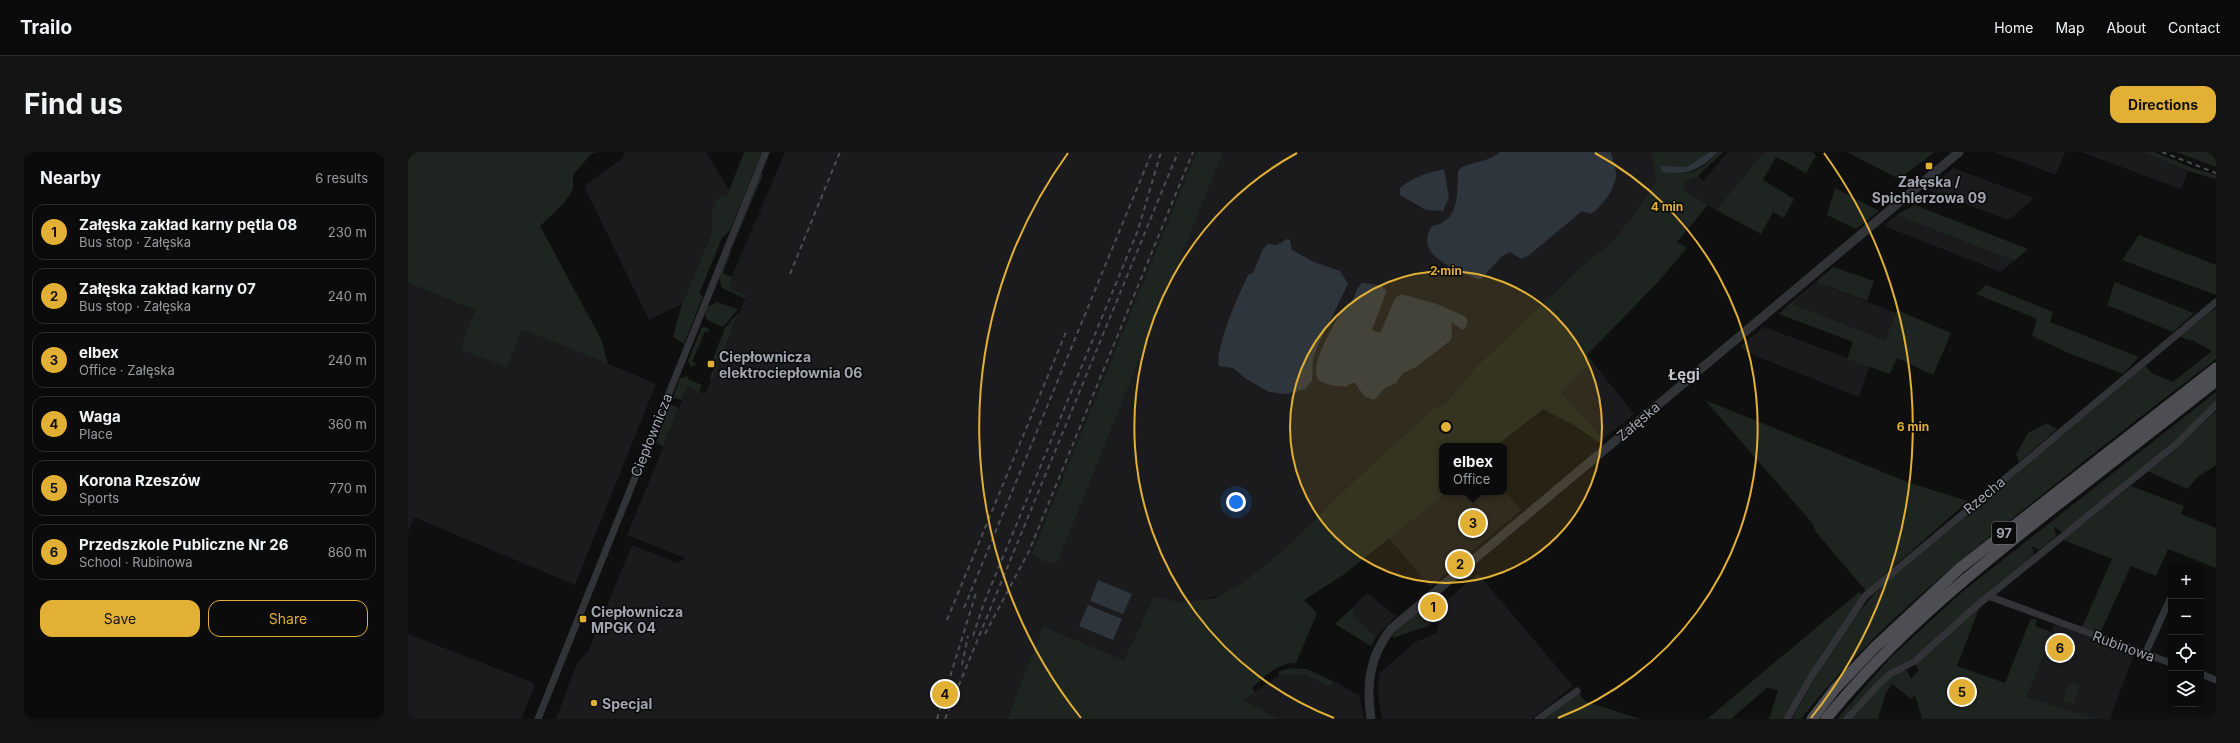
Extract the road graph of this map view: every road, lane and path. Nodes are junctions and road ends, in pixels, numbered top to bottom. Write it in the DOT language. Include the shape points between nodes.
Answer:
graph roads {
  1 [pos="766,152"];
  2 [pos="1959,152"];
  3 [pos="2216,302"];
  4 [pos="2216,368"];
  5 [pos="2216,381"];
  6 [pos="2216,405"];
  7 [pos="1988,596"];
  8 [pos="2170,599"];
  9 [pos="2145,654"];
  10 [pos="2168,662"];
  11 [pos="2204,675"];
  12 [pos="2216,680"];
  13 [pos="1577,691"];
  14 [pos="538,719"];
  15 [pos="1371,719"];
  16 [pos="1538,719"];
  17 [pos="1788,719"];
  18 [pos="1812,719"];
  19 [pos="1826,719"];
  20 [pos="1847,719"];
  1 -- 14 [label="street, Ciepłownicza"];
  2 -- 15 [label="street, Załęska" via="1391,629 1376,652 1370,670 1368,696"];
  3 -- 17 [label="street, Rzecha" via="1865,596 1813,674"];
  4 -- 18 [label="main road, 97" via="1960,568 1875,647"];
  5 -- 19 [label="main road, 97" via="2021,533 1936,603 1885,652"];
  6 -- 7 [label="street" via="2175,445"];
  7 -- 9 [label="street, Rubinowa"];
  7 -- 20 [label="street" via="1915,661 1890,674"];
  8 -- 9 [label="street"];
  9 -- 10 [label="street, Rubinowa"];
  11 -- 12 [label="street"];
  13 -- 16 [label="street"];
}
